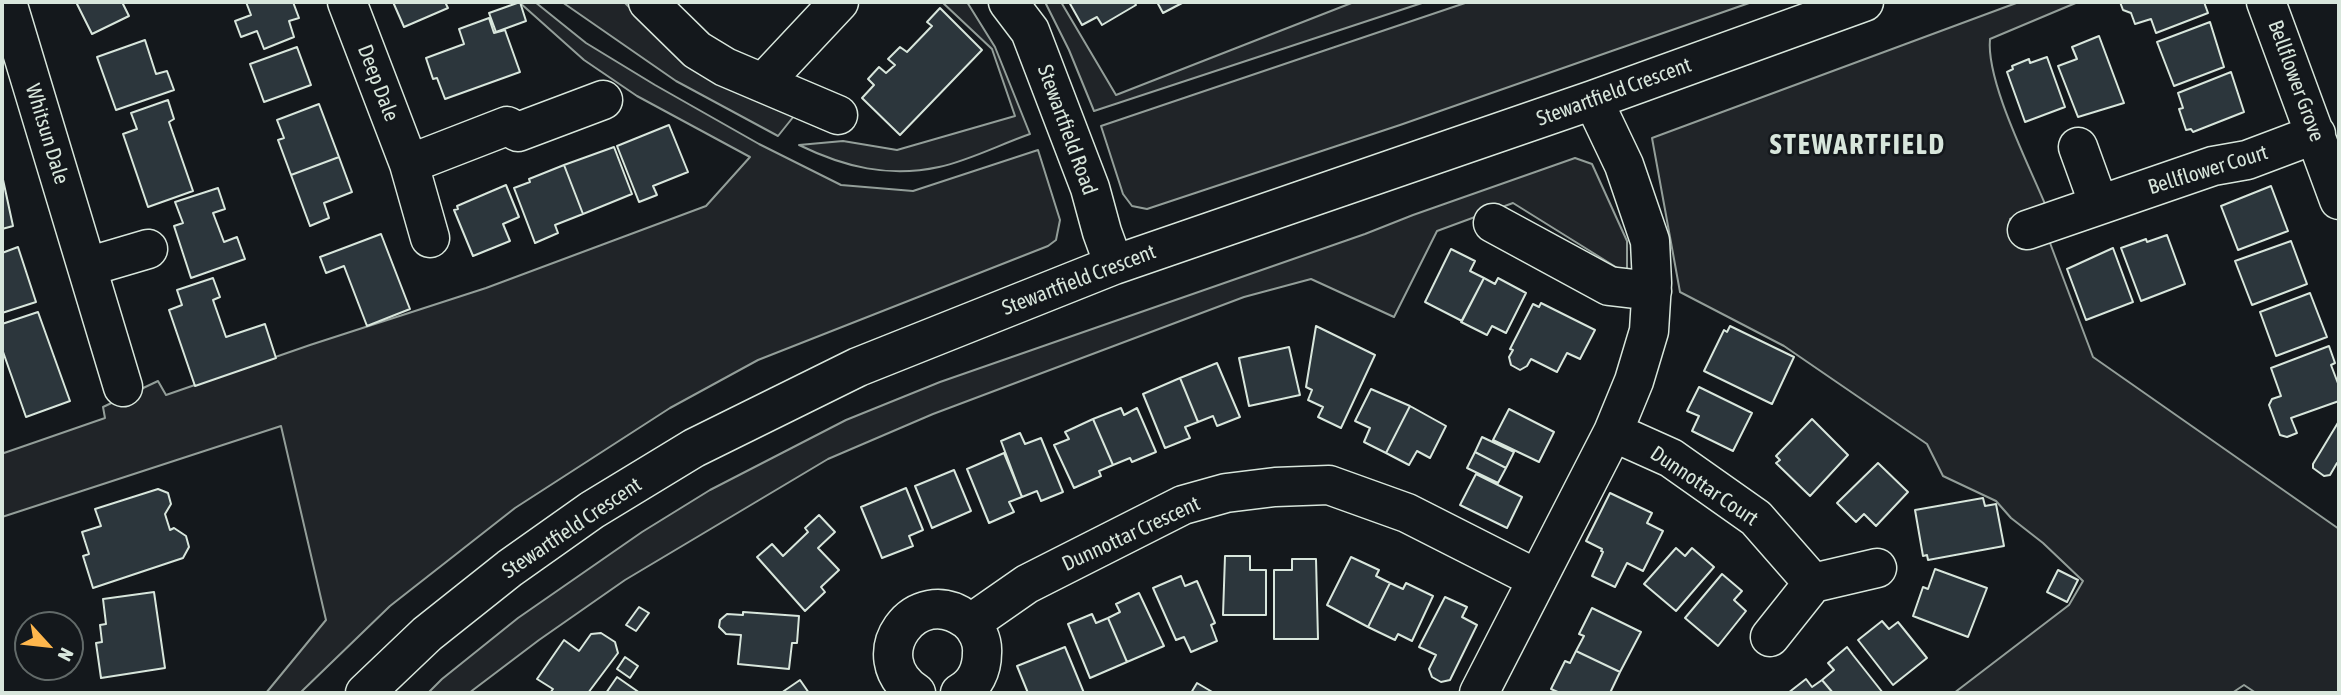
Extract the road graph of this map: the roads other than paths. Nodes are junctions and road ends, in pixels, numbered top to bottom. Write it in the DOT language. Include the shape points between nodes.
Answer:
graph roads {
  1 [pos="7,2"];
  2 [pos="347,2"];
  3 [pos="648,2"];
  4 [pos="839,2"];
  5 [pos="1008,2"];
  6 [pos="1864,2"];
  7 [pos="2266,2"];
  8 [pos="764,82"];
  9 [pos="603,100"];
  10 [pos="1593,100"];
  11 [pos="838,116"];
  12 [pos="2316,134"];
  13 [pos="2078,148"];
  14 [pos="409,164"];
  15 [pos="2339,200"];
  16 [pos="2099,205"];
  17 [pos="1493,223"];
  18 [pos="2027,230"];
  19 [pos="430,238"];
  20 [pos="148,249"];
  21 [pos="1114,265"];
  22 [pos="87,267"];
  23 [pos="1652,291"];
  24 [pos="124,387"];
  25 [pos="1613,432"];
  26 [pos="1877,568"];
  27 [pos="1537,579"];
  28 [pos="1813,583"];
  29 [pos="971,623"];
  30 [pos="1770,637"];
  31 [pos="965,692"];
  32 [pos="365,693"];
  33 [pos="916,693"];
  34 [pos="1479,693"];
  1 -- 22 [label="street, Whitsun Dale"];
  2 -- 14 [label="street, Deep Dale"];
  3 -- 8 [label="street" via="697,50"];
  4 -- 8 [label="street"];
  5 -- 21 [label="street, Stewartfield Road" via="1030,31"];
  6 -- 10 [label="street, Stewartfield Crescent"];
  7 -- 12 [label="street, Bellflower Grove"];
  8 -- 11 [label="street"];
  9 -- 14 [label="street" via="518,132 507,126"];
  10 -- 21 [label="street, Stewartfield Crescent"];
  10 -- 23 [label="street" via="1624,165 1650,241"];
  12 -- 15 [label="street, Bellflower Grove"];
  12 -- 16 [label="street, Bellflower Court"];
  13 -- 16 [label="street"];
  14 -- 19 [label="street, Deep Dale"];
  16 -- 18 [label="street, Bellflower Court"];
  17 -- 23 [label="street" via="1609,286"];
  20 -- 22 [label="street"];
  21 -- 32 [label="street, Stewartfield Crescent" via="858,367 694,448 592,510 510,568 427,634"];
  22 -- 24 [label="street, Whitsun Dale"];
  23 -- 25 [label="street" via="1649,331"];
  25 -- 27 [label="street"];
  25 -- 28 [label="street, Dunnottar Court" via="1671,458 1756,518"];
  26 -- 28 [label="street"];
  27 -- 29 [label="street, Dunnottar Crescent" via="1408,513 1329,485 1275,487 1226,493 1183,505 1027,584"];
  27 -- 34 [label="street"];
  28 -- 30 [label="street"];
  29 -- 31 [label="street" via="983,650 976,679"];
  29 -- 33 [label="street" via="943,609 926,610 901,628 893,659 897,674"];
}
